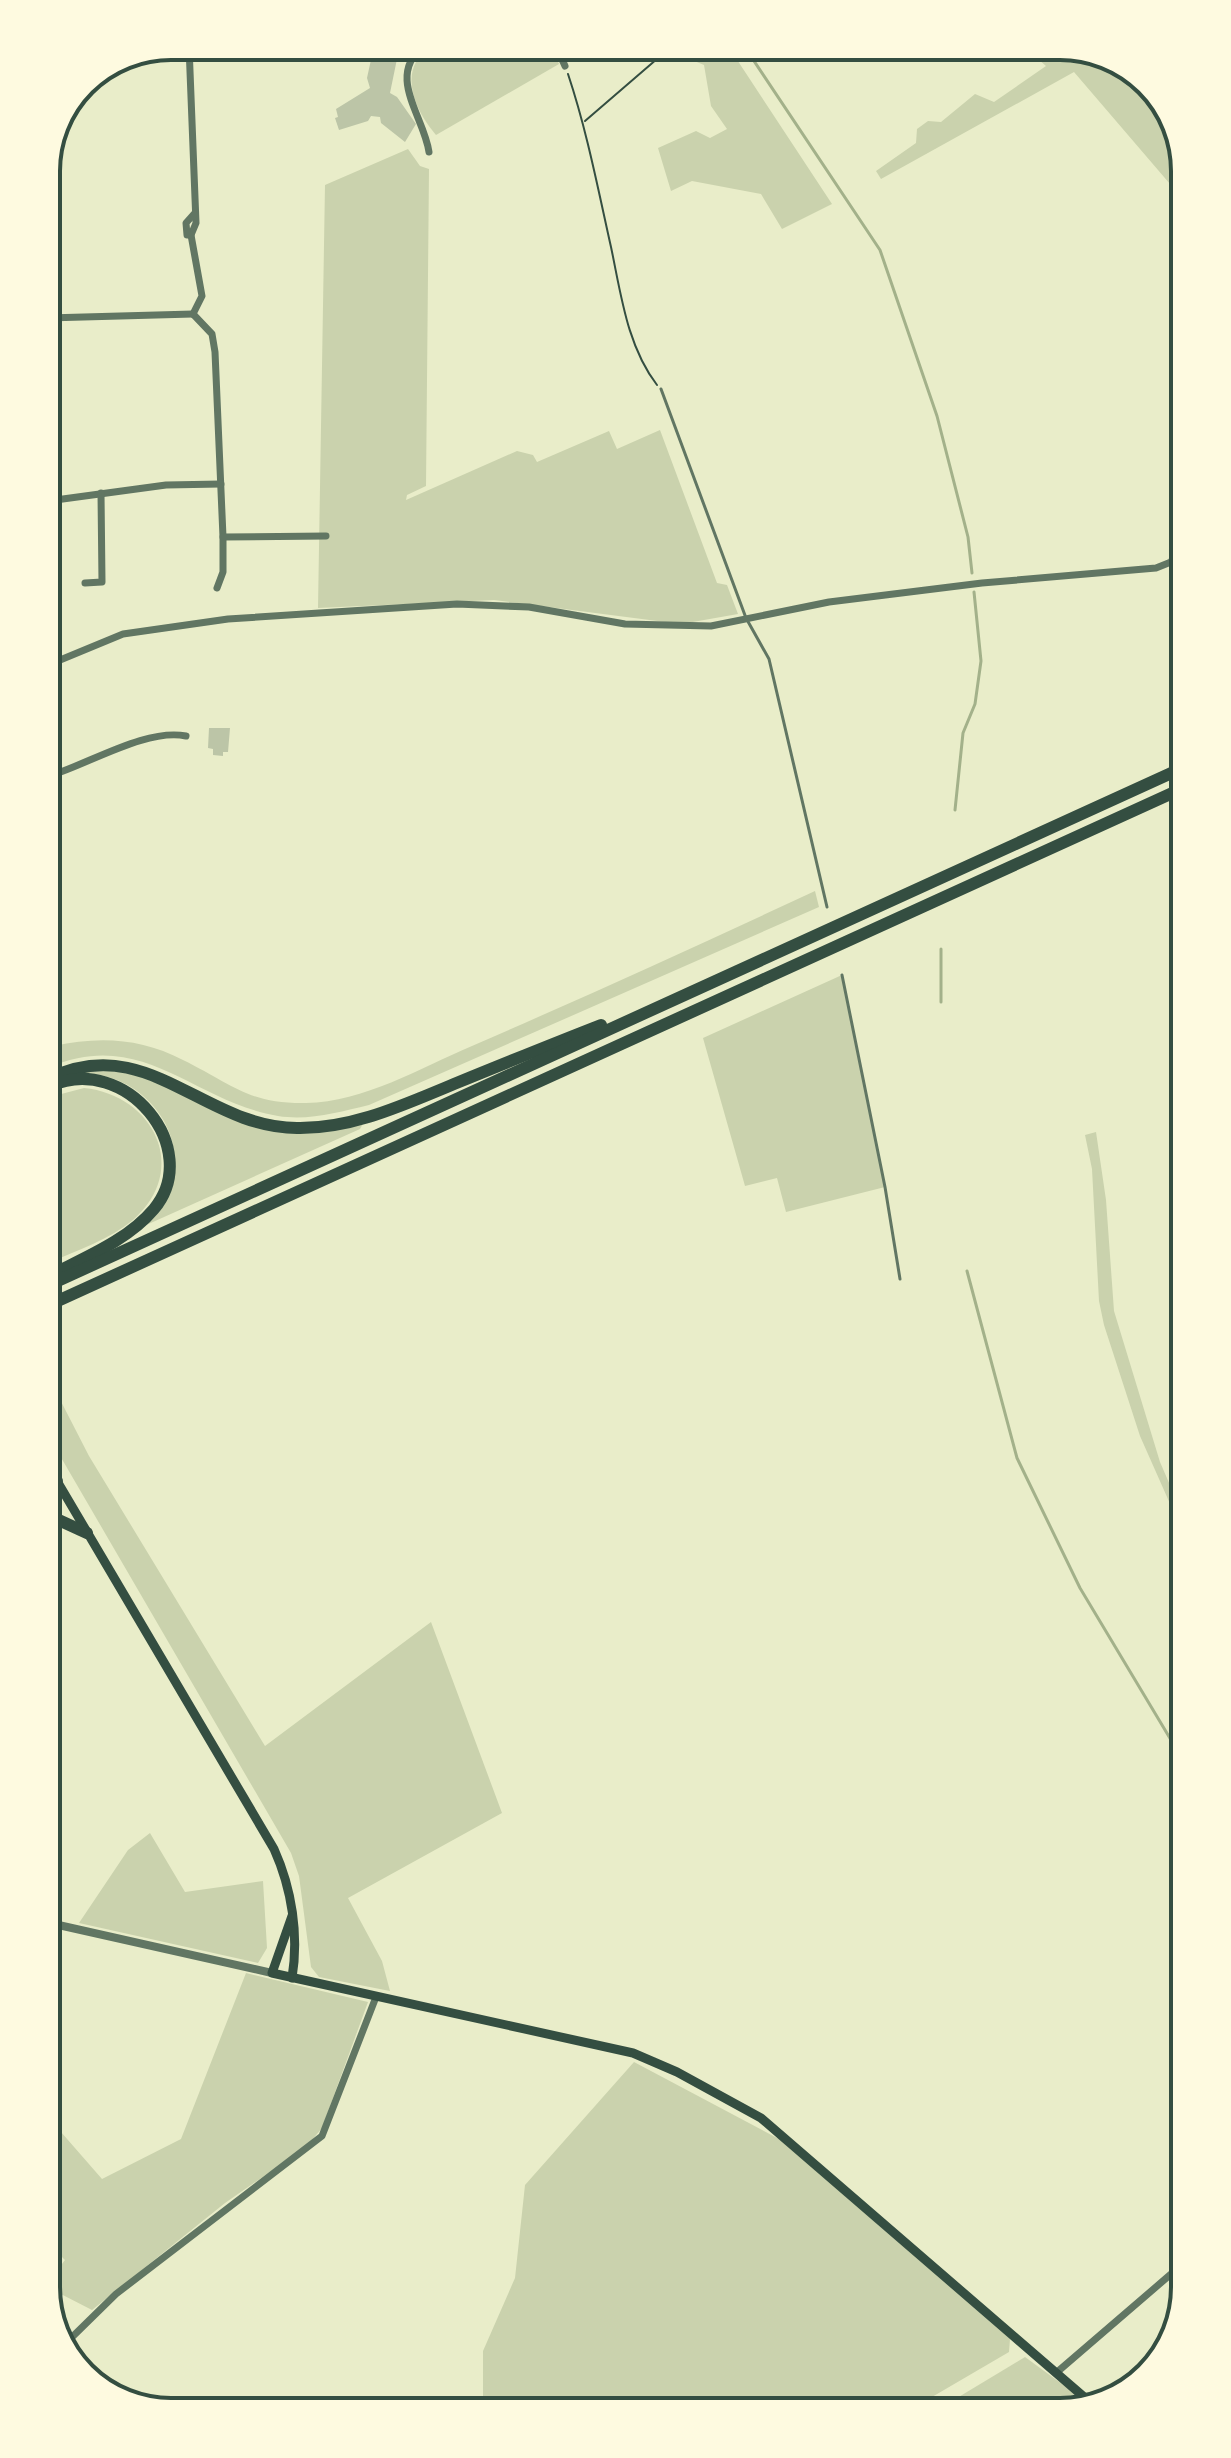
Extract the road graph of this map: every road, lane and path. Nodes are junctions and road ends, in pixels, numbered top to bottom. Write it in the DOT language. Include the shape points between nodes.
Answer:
graph roads {
  1 [pos="189,60"];
  2 [pos="412,60"];
  3 [pos="562,60"];
  4 [pos="656,60"];
  5 [pos="565,66"];
  6 [pos="584,122"];
  7 [pos="429,152"];
  8 [pos="193,314"];
  9 [pos="60,318"];
  10 [pos="661,389"];
  11 [pos="221,484"];
  12 [pos="101,493"];
  13 [pos="60,499"];
  14 [pos="326,536"];
  15 [pos="223,537"];
  16 [pos="1171,562"];
  17 [pos="85,583"];
  18 [pos="217,588"];
  19 [pos="746,618"];
  20 [pos="60,660"];
  21 [pos="186,736"];
  22 [pos="60,772"];
  23 [pos="1171,773"];
  24 [pos="1171,794"];
  25 [pos="827,907"];
  26 [pos="842,975"];
  27 [pos="635,1018"];
  28 [pos="60,1075"];
  29 [pos="60,1084"];
  30 [pos="60,1270"];
  31 [pos="900,1279"];
  32 [pos="60,1280"];
  33 [pos="60,1300"];
  34 [pos="60,1493"];
  35 [pos="60,1521"];
  36 [pos="87,1533"];
  37 [pos="292,1916"];
  38 [pos="60,1925"];
  39 [pos="272,1973"];
  40 [pos="292,1978"];
  41 [pos="376,1997"];
  42 [pos="1171,2274"];
  43 [pos="72,2337"];
  44 [pos="1056,2373"];
  45 [pos="1083,2396"];
  1 -- 8 [label="street" via="196,223 191,235 202,296"];
  2 -- 7 [label="street" via="406,81"];
  3 -- 5 [label="street"];
  4 -- 6 [label="path"];
  5 -- 6 [label="path"];
  6 -- 10 [label="path" via="625,314 642,364"];
  8 -- 9 [label="street"];
  8 -- 11 [label="street" via="206,325 213,343"];
  10 -- 19 [label="lane"];
  11 -- 12 [label="street"];
  11 -- 15 [label="street"];
  12 -- 13 [label="street"];
  12 -- 17 [label="street" via="102,582"];
  14 -- 15 [label="street"];
  15 -- 18 [label="street" via="223,572"];
  16 -- 19 [label="street" via="1156,568 829,602"];
  19 -- 20 [label="street" via="677,628 529,607 424,605 228,619 123,634"];
  19 -- 25 [label="lane" via="769,659"];
  21 -- 22 [label="street" via="173,733 141,740"];
  23 -- 27 [label="highway"];
  24 -- 33 [label="highway"];
  26 -- 31 [label="lane"];
  27 -- 28 [label="highway" via="601,1025 353,1122 322,1127 246,1120 134,1067 90,1065"];
  27 -- 32 [label="highway"];
  29 -- 30 [label="highway" via="86,1078 132,1093 148,1107 167,1151 167,1182 156,1207 136,1227"];
  34 -- 36 [label="main road"];
  35 -- 36 [label="highway"];
  36 -- 37 [label="main road" via="274,1849"];
  37 -- 39 [label="main road"];
  37 -- 40 [label="main road"];
  38 -- 39 [label="street"];
  39 -- 40 [label="main road"];
  40 -- 41 [label="main road"];
  41 -- 43 [label="street" via="322,2136 116,2294"];
  41 -- 44 [label="main road" via="633,2053 738,2104 798,2147"];
  42 -- 44 [label="street"];
  44 -- 45 [label="main road"];
}
